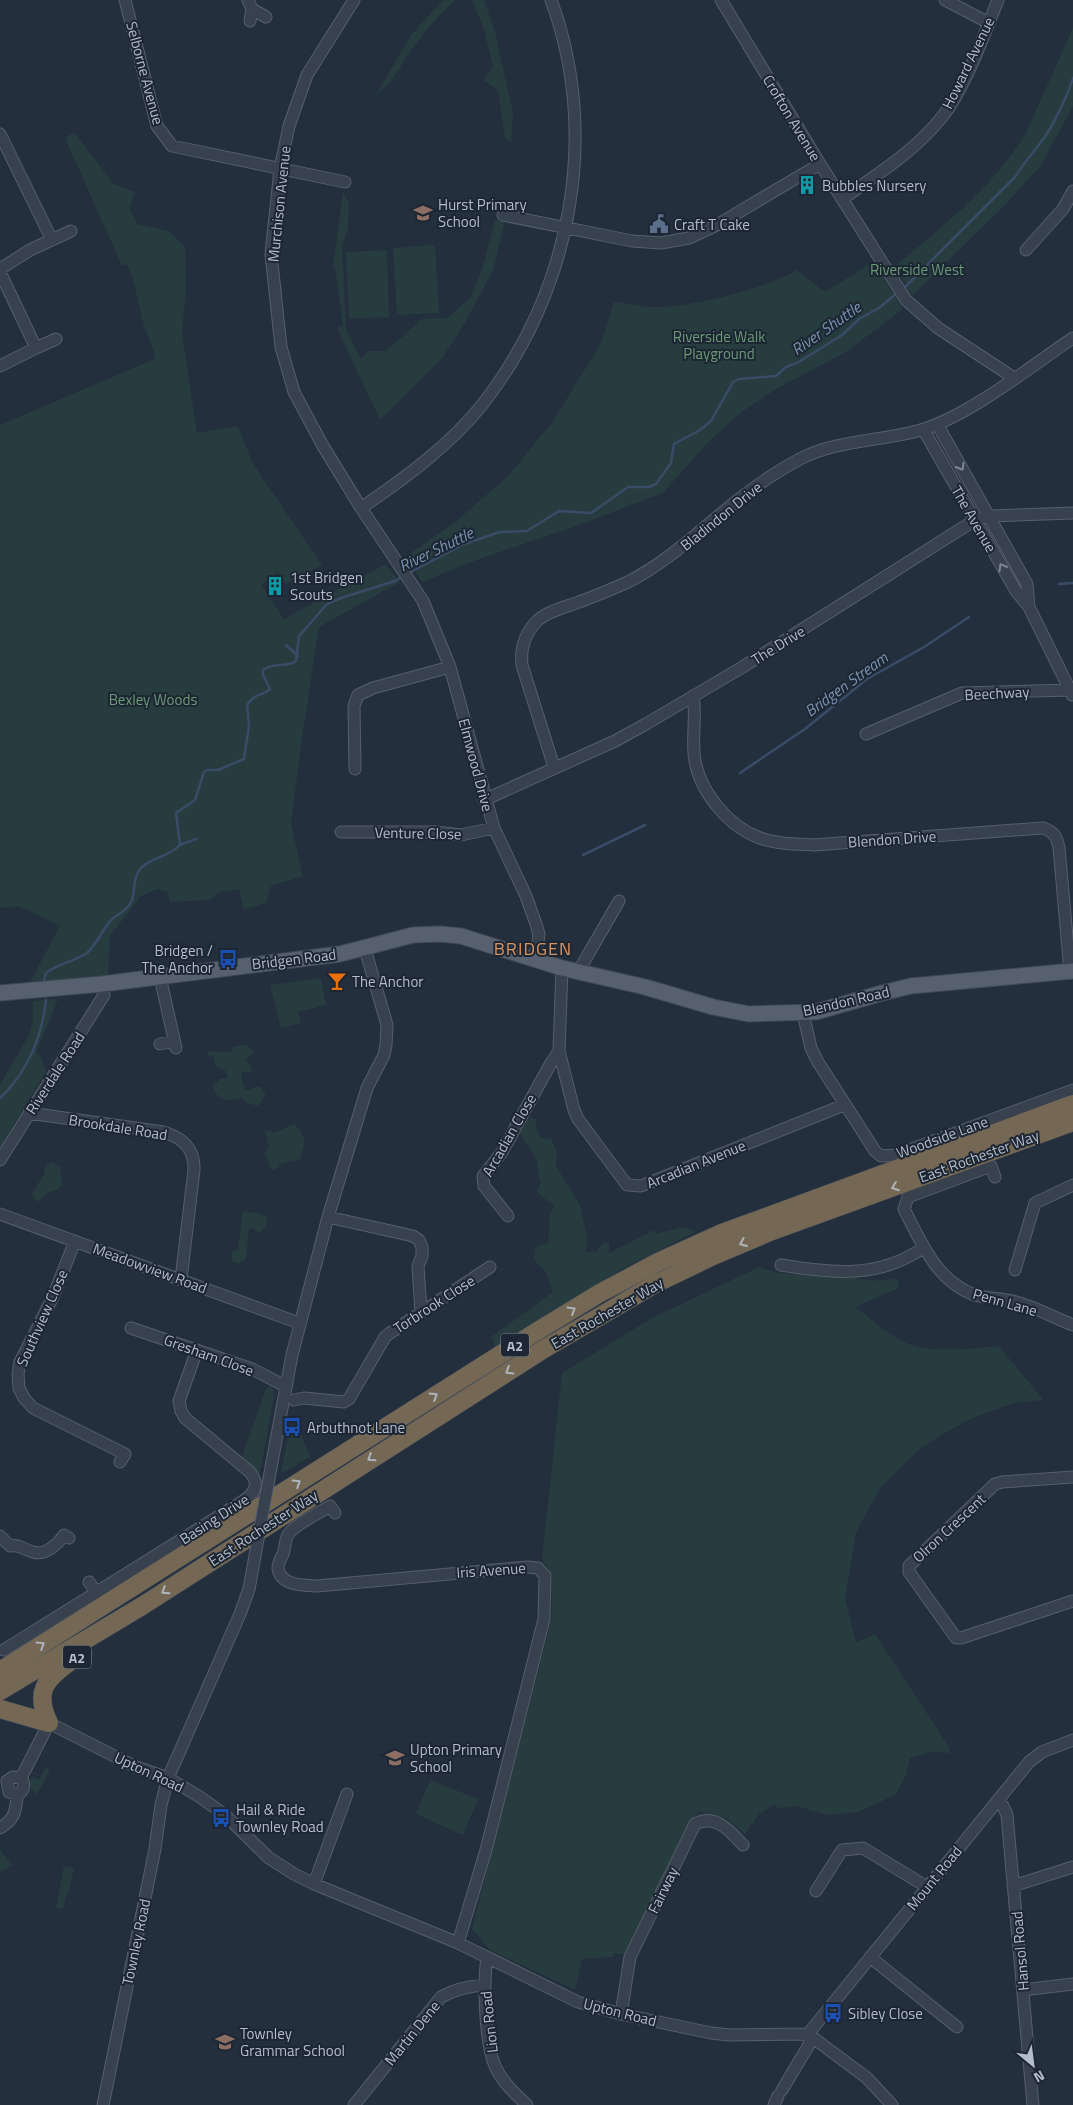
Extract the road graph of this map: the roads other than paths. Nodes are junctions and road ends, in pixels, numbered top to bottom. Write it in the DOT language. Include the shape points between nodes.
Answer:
graph roads {
  1 [pos="125,0"];
  2 [pos="354,0"];
  3 [pos="551,0"];
  4 [pos="721,0"];
  5 [pos="945,0"];
  6 [pos="998,0"];
  7 [pos="250,4"];
  8 [pos="266,17"];
  9 [pos="250,21"];
  10 [pos="989,22"];
  11 [pos="2,141"];
  12 [pos="820,164"];
  13 [pos="280,168"];
  14 [pos="344,182"];
  15 [pos="1073,191"];
  16 [pos="842,199"];
  17 [pos="503,214"];
  18 [pos="566,228"];
  19 [pos="71,231"];
  20 [pos="52,240"];
  21 [pos="1026,250"];
  22 [pos="0,269"];
  23 [pos="0,272"];
  24 [pos="1073,338"];
  25 [pos="56,340"];
  26 [pos="36,348"];
  27 [pos="0,366"];
  28 [pos="1014,378"];
  29 [pos="937,424"];
  30 [pos="923,430"];
  31 [pos="361,508"];
  32 [pos="1073,513"];
  33 [pos="989,516"];
  34 [pos="975,520"];
  35 [pos="404,572"];
  36 [pos="1029,607"];
  37 [pos="450,667"];
  38 [pos="1072,692"];
  39 [pos="693,696"];
  40 [pos="866,734"];
  41 [pos="554,767"];
  42 [pos="355,770"];
  43 [pos="484,800"];
  44 [pos="494,828"];
  45 [pos="341,832"];
  46 [pos="619,901"];
  47 [pos="365,949"];
  48 [pos="536,959"];
  49 [pos="562,968"];
  50 [pos="1072,971"];
  51 [pos="578,972"];
  52 [pos="160,977"];
  53 [pos="102,984"];
  54 [pos="0,993"];
  55 [pos="803,1013"];
  56 [pos="160,1044"];
  57 [pos="559,1051"];
  58 [pos="1073,1090"];
  59 [pos="1073,1104"];
  60 [pos="844,1105"];
  61 [pos="29,1113"];
  62 [pos="1073,1122"];
  63 [pos="0,1160"];
  64 [pos="995,1177"];
  65 [pos="1073,1185"];
  66 [pos="0,1214"];
  67 [pos="508,1216"];
  68 [pos="328,1217"];
  69 [pos="75,1241"];
  70 [pos="924,1248"];
  71 [pos="781,1265"];
  72 [pos="490,1267"];
  73 [pos="1015,1270"];
  74 [pos="181,1279"];
  75 [pos="422,1312"];
  76 [pos="299,1323"];
  77 [pos="1073,1325"];
  78 [pos="131,1328"];
  79 [pos="197,1350"];
  80 [pos="285,1386"];
  81 [pos="294,1400"];
  82 [pos="125,1454"];
  83 [pos="1073,1477"];
  84 [pos="335,1513"];
  85 [pos="64,1535"];
  86 [pos="0,1536"];
  87 [pos="89,1582"];
  88 [pos="97,1593"];
  89 [pos="1073,1601"];
  90 [pos="142,1606"];
  91 [pos="4,1650"];
  92 [pos="0,1671"];
  93 [pos="0,1691"];
  94 [pos="0,1709"];
  95 [pos="49,1723"];
  96 [pos="1073,1740"];
  97 [pos="168,1778"];
  98 [pos="347,1794"];
  99 [pos="997,1801"];
  100 [pos="0,1828"];
  101 [pos="744,1845"];
  102 [pos="1073,1867"];
  103 [pos="314,1884"];
  104 [pos="1013,1886"];
  105 [pos="927,1887"];
  106 [pos="816,1891"];
  107 [pos="458,1943"];
  108 [pos="870,1957"];
  109 [pos="487,1958"];
  110 [pos="1073,1984"];
  111 [pos="485,1985"];
  112 [pos="1024,1990"];
  113 [pos="621,2014"];
  114 [pos="957,2027"];
  115 [pos="808,2034"];
  116 [pos="778,2097"];
  117 [pos="103,2105"];
  118 [pos="354,2105"];
  119 [pos="527,2105"];
  120 [pos="892,2105"];
  121 [pos="1033,2105"];
  1 -- 13 [label="street, Selborne Avenue" via="157,126 172,146"];
  2 -- 13 [label="street, Murchison Avenue" via="306,75 289,126"];
  3 -- 18 [label="street" via="567,53 574,97 574,178"];
  4 -- 12 [label="street, Crofton Avenue"];
  5 -- 10 [label="street"];
  6 -- 10 [label="street, Howard Avenue"];
  7 -- 8 [label="street"];
  7 -- 9 [label="street"];
  10 -- 16 [label="street, Howard Avenue" via="958,92 943,116 918,144"];
  11 -- 20 [label="street"];
  12 -- 16 [label="street, Crofton Avenue"];
  12 -- 18 [label="street" via="689,238 661,243 632,241"];
  13 -- 14 [label="street, Selborne Avenue"];
  13 -- 31 [label="street, Murchison Avenue" via="271,254 281,347 294,392"];
  15 -- 21 [label="street" via="1063,209"];
  16 -- 28 [label="street, Crofton Avenue" via="909,304 938,328"];
  17 -- 18 [label="street"];
  18 -- 31 [label="street" via="545,298 517,355 481,405 445,444 402,480"];
  19 -- 20 [label="street"];
  20 -- 22 [label="street"];
  23 -- 26 [label="street"];
  24 -- 28 [label="street, Bladindon Drive"];
  25 -- 26 [label="street"];
  26 -- 27 [label="street"];
  28 -- 29 [label="street, Bladindon Drive"];
  29 -- 30 [label="street, Bladindon Drive"];
  29 -- 33 [label="street, The Avenue, one-way"];
  30 -- 34 [label="street, The Avenue"];
  30 -- 41 [label="street, Bladindon Drive" via="819,451 801,459 734,503 690,542 652,568 608,591 539,619 522,643 522,664"];
  31 -- 35 [label="street, Murchison Avenue"];
  32 -- 33 [label="street, The Drive"];
  33 -- 34 [label="street, The Drive"];
  33 -- 36 [label="street, The Avenue" via="1027,584"];
  36 -- 34 [label="street, The Avenue, one-way" via="1016,591"];
  34 -- 39 [label="street, The Drive"];
  35 -- 37 [label="street, Elmwood Drive" via="432,622"];
  36 -- 38 [label="street, The Avenue"];
  37 -- 42 [label="street" via="372,688 358,695 354,706"];
  37 -- 43 [label="street, Elmwood Drive"];
  38 -- 40 [label="street, Beechway" via="962,693"];
  39 -- 41 [label="street, The Drive" via="624,736"];
  39 -- 50 [label="street, Blendon Drive" via="693,749 699,773 721,810 746,831 759,837 776,842 814,845 1043,828 1050,831 1058,840"];
  41 -- 43 [label="street, The Drive"];
  43 -- 44 [label="street, Elmwood Drive"];
  44 -- 45 [label="street, Venture Close" via="461,835"];
  44 -- 48 [label="street, Elmwood Drive" via="533,913 539,934"];
  46 -- 51 [label="street"];
  47 -- 48 [label="main road, Bridgen Road" via="399,938 440,934 468,938"];
  47 -- 52 [label="main road, Bridgen Road"];
  47 -- 68 [label="street" via="387,1025 386,1045 367,1088"];
  48 -- 49 [label="main road, Blendon Road"];
  49 -- 51 [label="main road, Blendon Road"];
  49 -- 57 [label="street, Arcadian Avenue"];
  50 -- 55 [label="main road, Blendon Road" via="911,986"];
  51 -- 55 [label="main road, Blendon Road" via="732,1012"];
  52 -- 53 [label="main road, Bridgen Road"];
  52 -- 56 [label="street" via="175,1044"];
  53 -- 54 [label="main road, Bridgen Road"];
  53 -- 61 [label="street, Riverdale Road" via="104,996"];
  55 -- 60 [label="street, Woodside Lane" via="811,1048"];
  57 -- 60 [label="street, Arcadian Avenue" via="578,1119 619,1176 633,1187"];
  57 -- 67 [label="street, Arcadian Close" via="502,1152 483,1176 484,1186"];
  58 -- 60 [label="street, Woodside Lane" via="890,1156 881,1156 875,1151"];
  92 -- 59 [label="highway, East Rochester Way / A2, one-way" via="544,1327 658,1262 780,1210"];
  61 -- 63 [label="street, Riverdale Road"];
  61 -- 74 [label="street, Brookdale Road" via="163,1132 184,1142 192,1155 194,1170"];
  62 -- 90 [label="highway, East Rochester Way / A2, one-way" via="772,1232 655,1284 544,1349"];
  64 -- 70 [label="street, Penn Lane" via="991,1166 908,1197 904,1209"];
  65 -- 73 [label="street" via="1035,1203"];
  66 -- 69 [label="street, Meadowview Road"];
  68 -- 75 [label="street" via="418,1240 422,1247 418,1266"];
  68 -- 76 [label="street"];
  69 -- 74 [label="street, Meadowview Road"];
  69 -- 82 [label="street, Southview Close" via="53,1297 20,1362 19,1385 33,1408"];
  70 -- 71 [label="street" via="906,1260 864,1271 820,1271"];
  70 -- 77 [label="street, Penn Lane" via="954,1284 976,1295 1018,1302"];
  72 -- 75 [label="street, Torbrook Close"];
  74 -- 76 [label="street, Meadowview Road"];
  75 -- 81 [label="street, Torbrook Close" via="386,1337 349,1399 344,1402"];
  76 -- 80 [label="street"];
  78 -- 79 [label="street, Gresham Close"];
  79 -- 80 [label="street, Gresham Close" via="252,1369"];
  79 -- 88 [label="street, Basing Drive" via="179,1400 181,1411 185,1418 250,1472 255,1491 243,1502"];
  80 -- 97 [label="street, bridge" via="249,1589"];
  83 -- 89 [label="street, Olron Crescent" via="995,1484 909,1566 909,1572 956,1638"];
  84 -- 107 [label="street, Iris Avenue" via="330,1506 291,1531 279,1562 282,1578 294,1584 317,1586 527,1567 538,1568 545,1576 544,1619 486,1850"];
  85 -- 86 [label="street" via="51,1548 38,1553 17,1545 10,1546"];
  87 -- 88 [label="street"];
  88 -- 91 [label="street, Basing Drive"];
  90 -- 93 [label="highway, East Rochester Way / A2"];
  90 -- 95 [label="highway, A2" via="119,1630 52,1674 43,1692 42,1705"];
  94 -- 95 [label="highway"];
  95 -- 97 [label="street, Upton Road" via="136,1767"];
  95 -- 100 [label="street" via="21,1778 13,1777 7,1781 9,1792 17,1795 16,1811 13,1819"];
  96 -- 99 [label="street, Mount Road" via="1035,1756"];
  97 -- 103 [label="street, Upton Road" via="225,1816 269,1858"];
  97 -- 117 [label="street, Townley Road"];
  98 -- 103 [label="street"];
  99 -- 104 [label="street, Hansol Road" via="1004,1806 1007,1815"];
  99 -- 105 [label="street, Mount Road"];
  101 -- 113 [label="street, Fairway" via="716,1821 702,1820 695,1824 630,1957"];
  102 -- 104 [label="street"];
  103 -- 107 [label="street, Upton Road"];
  104 -- 112 [label="street, Hansol Road"];
  105 -- 106 [label="street" via="864,1848 842,1850"];
  105 -- 108 [label="street, Mount Road"];
  107 -- 109 [label="street, Upton Road"];
  108 -- 114 [label="street" via="944,2023"];
  108 -- 115 [label="street, Mount Road"];
  109 -- 111 [label="street, Lion Road"];
  109 -- 113 [label="street, Upton Road" via="578,2002"];
  110 -- 112 [label="street"];
  111 -- 118 [label="street, Martin Dene" via="441,1997"];
  111 -- 119 [label="street, Lion Road" via="489,2043 495,2065 508,2086"];
  112 -- 121 [label="street, Hansol Road"];
  113 -- 115 [label="street, Upton Road" via="729,2035"];
  115 -- 116 [label="street" via="810,2043"];
  115 -- 120 [label="street" via="868,2078"];
}
